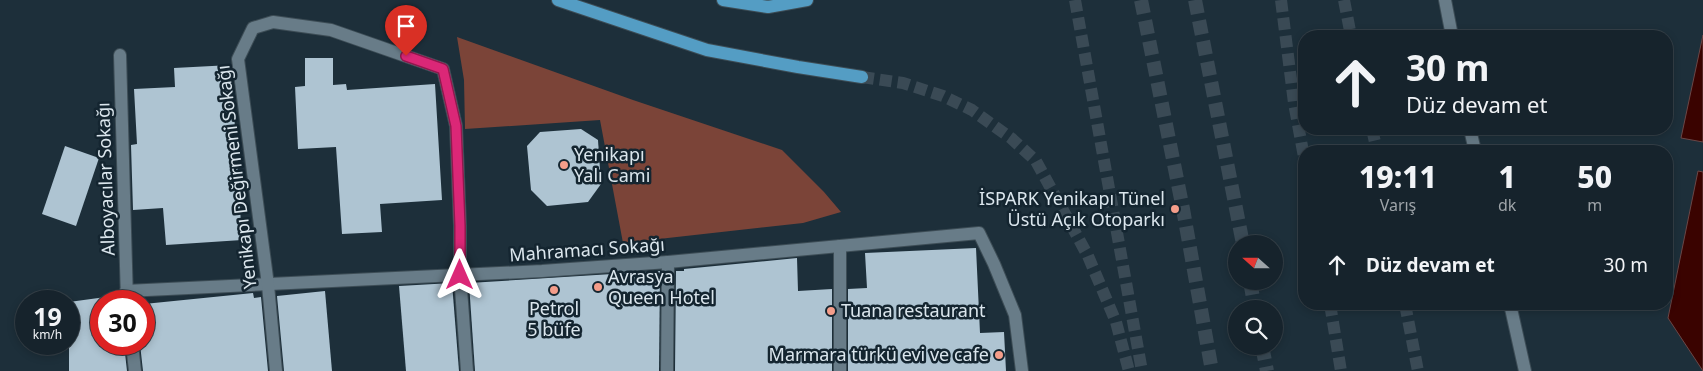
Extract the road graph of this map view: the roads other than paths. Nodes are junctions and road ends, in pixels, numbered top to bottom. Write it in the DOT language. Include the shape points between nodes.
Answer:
graph roads {
  1 [pos="558,0"];
  2 [pos="723,0"];
  3 [pos="807,0"];
  4 [pos="1445,0"];
  5 [pos="1451,30"];
  6 [pos="120,55"];
  7 [pos="862,77"];
  8 [pos="840,246"];
  9 [pos="668,262"];
  10 [pos="460,275"];
  11 [pos="268,285"];
  12 [pos="127,290"];
  13 [pos="155,294"];
  14 [pos="1511,310"];
  15 [pos="133,355"];
  16 [pos="135,371"];
  17 [pos="276,371"];
  18 [pos="467,371"];
  19 [pos="668,371"];
  20 [pos="840,371"];
  21 [pos="1022,371"];
  22 [pos="1525,371"];
  1 -- 7 [label="main road" via="707,50"];
  2 -- 3 [label="main road" via="768,7"];
  4 -- 5 [label="street"];
  6 -- 12 [label="street, Alboyacılar Sokağı"];
  8 -- 9 [label="street, Mahramacı Sokağı"];
  8 -- 20 [label="street"];
  8 -- 21 [label="street, Mahramacı Sokağı" via="979,233 1014,315"];
  9 -- 10 [label="street, Mahramacı Sokağı"];
  9 -- 19 [label="street"];
  10 -- 11 [label="street, Mahramacı Sokağı"];
  10 -- 11 [label="street, Yenikapı Değirmeni Sokağı" via="456,126 443,69 331,30 273,22 253,28 238,59"];
  10 -- 18 [label="street"];
  11 -- 13 [label="street, Mahramacı Sokağı"];
  11 -- 17 [label="street, Yenikapı Değirmeni Sokağı"];
  14 -- 22 [label="street"];
  15 -- 16 [label="street"];
}
